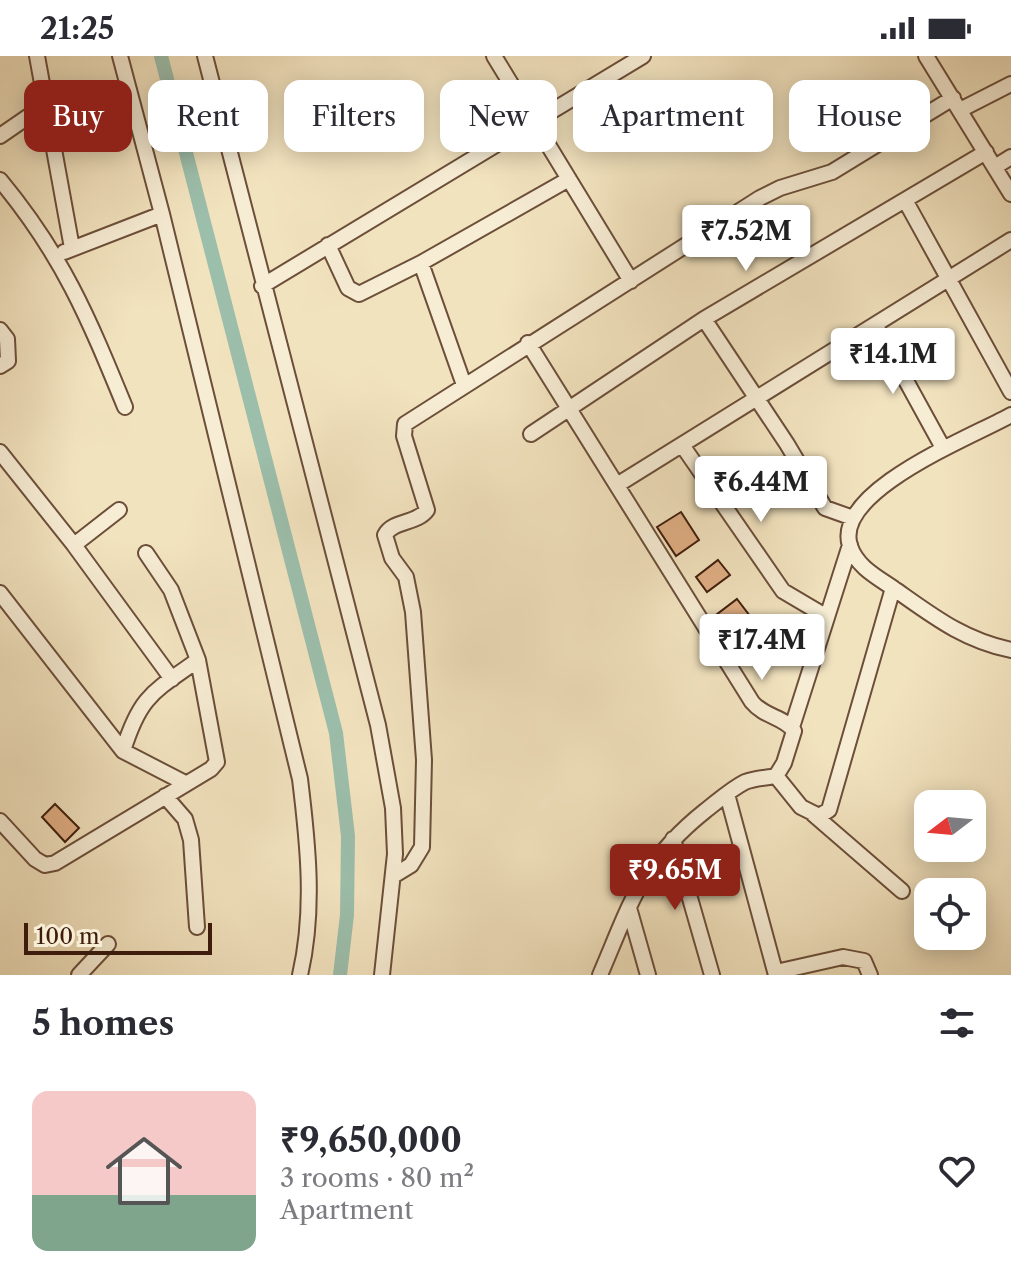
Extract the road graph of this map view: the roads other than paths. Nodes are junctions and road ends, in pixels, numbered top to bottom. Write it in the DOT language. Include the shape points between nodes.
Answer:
graph roads {
  1 [pos="37,56"];
  2 [pos="120,56"];
  3 [pos="205,56"];
  4 [pos="494,56"];
  5 [pos="643,56"];
  6 [pos="929,57"];
  7 [pos="41,80"];
  8 [pos="508,80"];
  9 [pos="1011,84"];
  10 [pos="957,104"];
  11 [pos="557,107"];
  12 [pos="24,119"];
  13 [pos="0,136"];
  14 [pos="54,152"];
  15 [pos="482,152"];
  16 [pos="552,152"];
  17 [pos="986,152"];
  18 [pos="1011,157"];
  19 [pos="995,167"];
  20 [pos="569,179"];
  21 [pos="0,180"];
  22 [pos="1011,194"];
  23 [pos="905,200"];
  24 [pos="162,214"];
  25 [pos="1011,240"];
  26 [pos="328,245"];
  27 [pos="72,248"];
  28 [pos="57,257"];
  29 [pos="421,263"];
  30 [pos="951,280"];
  31 [pos="631,281"];
  32 [pos="262,286"];
  33 [pos="704,319"];
  34 [pos="876,326"];
  35 [pos="0,330"];
  36 [pos="528,343"];
  37 [pos="0,366"];
  38 [pos="464,385"];
  39 [pos="1011,392"];
  40 [pos="756,400"];
  41 [pos="125,407"];
  42 [pos="570,409"];
  43 [pos="1011,415"];
  44 [pos="531,434"];
  45 [pos="682,445"];
  46 [pos="943,448"];
  47 [pos="0,452"];
  48 [pos="617,485"];
  49 [pos="119,510"];
  50 [pos="853,518"];
  51 [pos="74,545"];
  52 [pos="850,545"];
  53 [pos="146,553"];
  54 [pos="893,588"];
  55 [pos="3,601"];
  56 [pos="827,617"];
  57 [pos="1011,650"];
  58 [pos="198,660"];
  59 [pos="172,679"];
  60 [pos="792,727"];
  61 [pos="123,751"];
  62 [pos="776,776"];
  63 [pos="185,783"];
  64 [pos="727,794"];
  65 [pos="165,796"];
  66 [pos="813,814"];
  67 [pos="0,821"];
  68 [pos="673,839"];
  69 [pos="393,876"];
  70 [pos="902,891"];
  71 [pos="629,908"];
  72 [pos="197,927"];
  73 [pos="108,944"];
  74 [pos="776,973"];
  75 [pos="79,975"];
  76 [pos="300,975"];
  77 [pos="382,975"];
  78 [pos="600,975"];
  79 [pos="648,975"];
  80 [pos="712,975"];
  81 [pos="870,975"];
  1 -- 7 [label="street"];
  2 -- 24 [label="street"];
  3 -- 32 [label="street"];
  4 -- 8 [label="street"];
  5 -- 11 [label="street"];
  6 -- 10 [label="street"];
  9 -- 10 [label="street"];
  10 -- 17 [label="street"];
  10 -- 31 [label="street" via="832,172 760,198"];
  12 -- 13 [label="street"];
  14 -- 27 [label="street"];
  15 -- 26 [label="street"];
  16 -- 20 [label="street"];
  17 -- 19 [label="street"];
  17 -- 23 [label="street"];
  18 -- 19 [label="street"];
  19 -- 22 [label="street"];
  20 -- 29 [label="street"];
  20 -- 31 [label="street"];
  21 -- 28 [label="street"];
  23 -- 30 [label="street"];
  23 -- 33 [label="street"];
  24 -- 27 [label="street"];
  24 -- 76 [label="street" via="300,779 308,850 308,928"];
  25 -- 30 [label="street"];
  26 -- 29 [label="street" via="353,293"];
  26 -- 32 [label="street"];
  27 -- 28 [label="street"];
  28 -- 41 [label="street" via="83,304"];
  29 -- 38 [label="street"];
  30 -- 34 [label="street"];
  30 -- 39 [label="street"];
  31 -- 36 [label="street"];
  32 -- 69 [label="street" via="378,725 393,808"];
  33 -- 40 [label="street"];
  33 -- 42 [label="street"];
  34 -- 40 [label="street"];
  34 -- 46 [label="street"];
  35 -- 37 [label="street" via="10,349 8,361"];
  36 -- 38 [label="street"];
  36 -- 42 [label="street"];
  38 -- 69 [label="street" via="405,424 427,510 390,527 385,535 411,600 424,760 422,847 411,865"];
  40 -- 45 [label="street"];
  40 -- 50 [label="street" via="825,508"];
  42 -- 44 [label="street"];
  42 -- 48 [label="street"];
  43 -- 46 [label="street"];
  45 -- 48 [label="street"];
  45 -- 56 [label="street" via="783,591"];
  46 -- 50 [label="street" via="872,494"];
  47 -- 51 [label="street"];
  48 -- 60 [label="street" via="752,702 766,716"];
  49 -- 51 [label="street"];
  50 -- 52 [label="street"];
  51 -- 59 [label="street"];
  52 -- 54 [label="street" via="864,567"];
  52 -- 56 [label="street"];
  53 -- 58 [label="street" via="171,590"];
  54 -- 57 [label="street" via="959,634"];
  54 -- 66 [label="street" via="832,803 825,814"];
  55 -- 61 [label="street"];
  56 -- 60 [label="street"];
  58 -- 59 [label="street"];
  58 -- 63 [label="street" via="218,758 211,769"];
  59 -- 61 [label="street" via="141,704"];
  60 -- 62 [label="street" via="789,750"];
  61 -- 63 [label="street"];
  62 -- 64 [label="street" via="750,780"];
  62 -- 66 [label="street"];
  63 -- 65 [label="street"];
  64 -- 68 [label="street"];
  64 -- 74 [label="street"];
  65 -- 67 [label="street" via="45,865"];
  65 -- 72 [label="street" via="185,819 191,840"];
  66 -- 70 [label="street"];
  68 -- 71 [label="street" via="646,871"];
  68 -- 80 [label="street"];
  69 -- 77 [label="street"];
  71 -- 78 [label="street"];
  71 -- 79 [label="street"];
  73 -- 75 [label="street"];
  74 -- 81 [label="street" via="843,957 864,961"];
}
